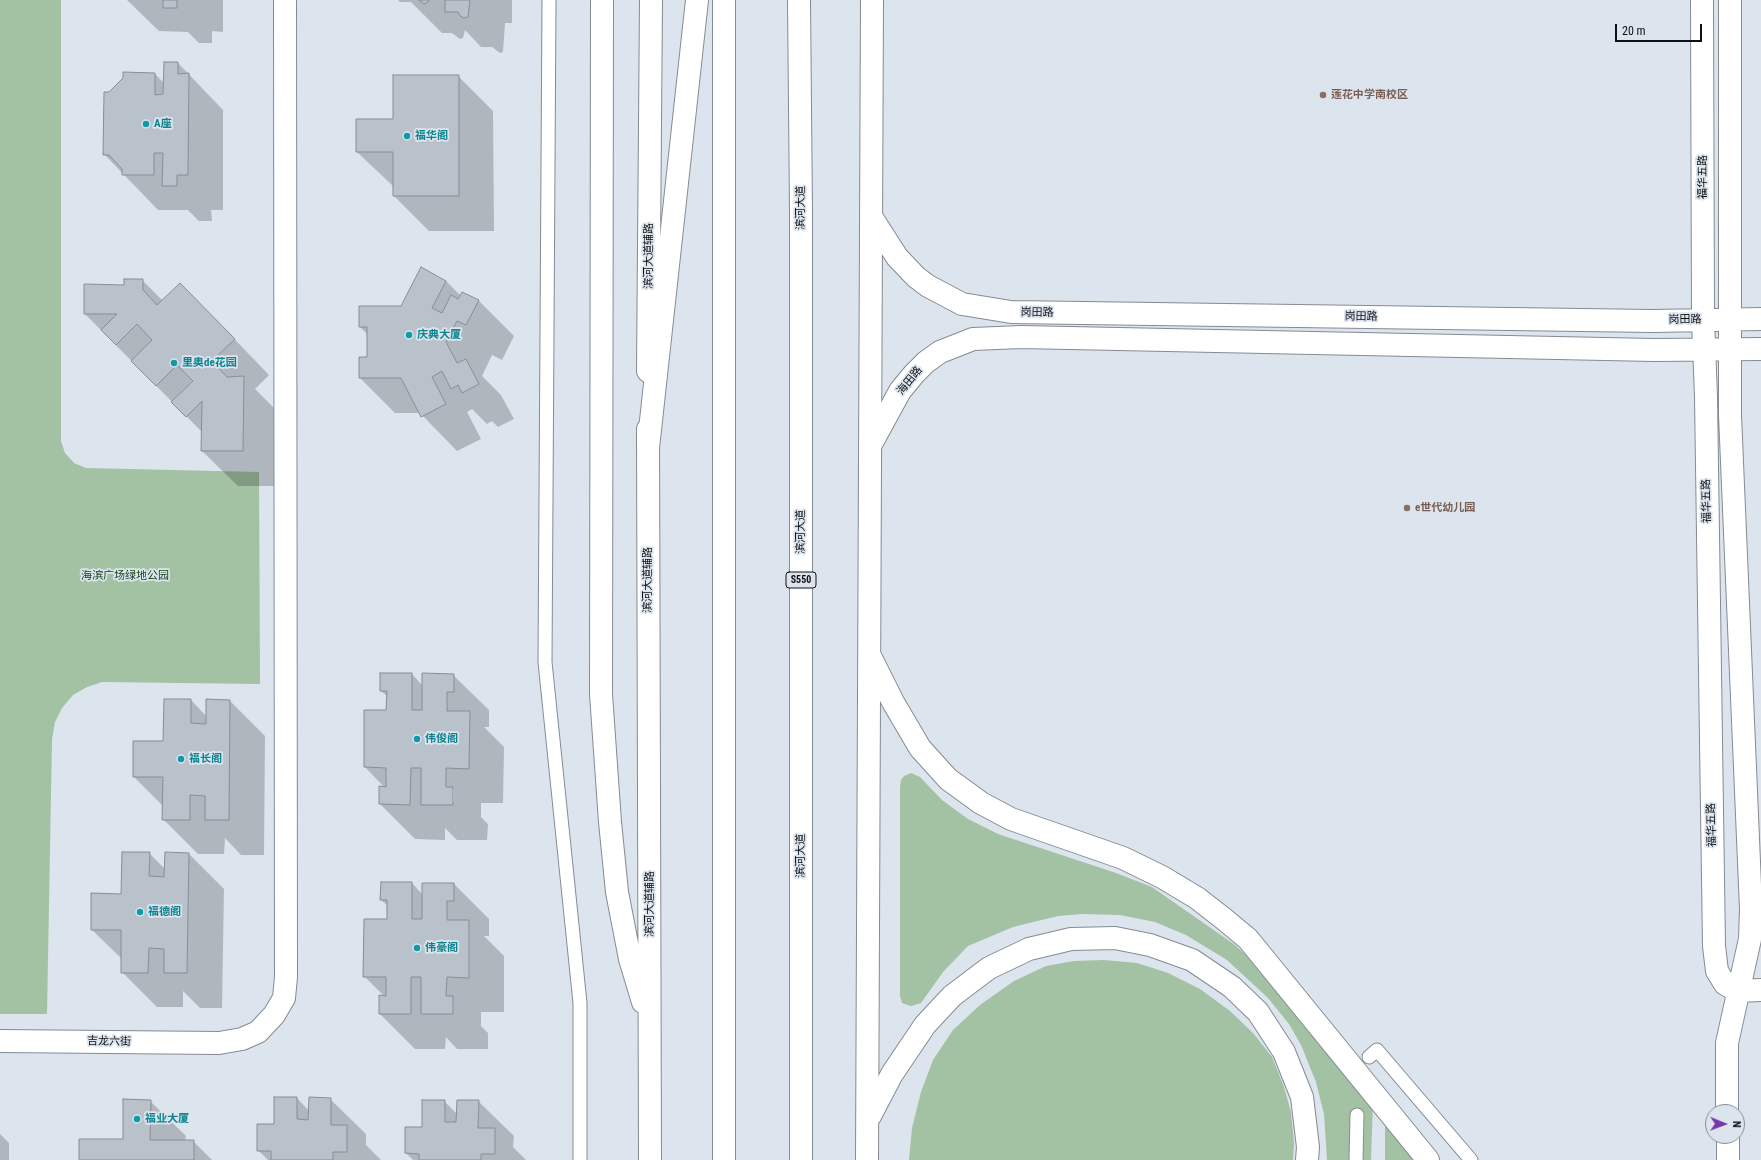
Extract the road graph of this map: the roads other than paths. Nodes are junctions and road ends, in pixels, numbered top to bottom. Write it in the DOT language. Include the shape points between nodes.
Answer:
graph roads {
  1 [pos="285,0"];
  2 [pos="549,0"];
  3 [pos="602,0"];
  4 [pos="651,0"];
  5 [pos="697,0"];
  6 [pos="724,0"];
  7 [pos="799,0"];
  8 [pos="872,0"];
  9 [pos="1702,0"];
  10 [pos="1730,0"];
  11 [pos="872,218"];
  12 [pos="1703,320"];
  13 [pos="1731,320"];
  14 [pos="1761,320"];
  15 [pos="1704,349"];
  16 [pos="1730,349"];
  17 [pos="1761,349"];
  18 [pos="870,446"];
  19 [pos="648,448"];
  20 [pos="869,654"];
  21 [pos="1756,949"];
  22 [pos="1761,990"];
  23 [pos="1738,991"];
  24 [pos="650,1026"];
  25 [pos="0,1041"];
  26 [pos="1373,1053"];
  27 [pos="1727,1104"];
  28 [pos="1357,1116"];
  29 [pos="868,1121"];
  30 [pos="650,1134"];
  31 [pos="1728,1144"];
  32 [pos="580,1160"];
  33 [pos="644,1160"];
  34 [pos="650,1160"];
  35 [pos="724,1160"];
  36 [pos="801,1160"];
  37 [pos="867,1160"];
  38 [pos="1307,1160"];
  39 [pos="1356,1160"];
  40 [pos="1428,1160"];
  41 [pos="1470,1160"];
  42 [pos="1728,1160"];
  1 -- 25 [label="main road, 吉龙六街" via="284,998 274,1015 258,1032 242,1039 219,1043"];
  2 -- 32 [label="lane" via="545,662 580,1004"];
  3 -- 24 [label="main road" via="600,645 604,758 618,892 630,958"];
  4 -- 19 [label="main road, 滨河大道辅路"];
  5 -- 19 [label="main road"];
  6 -- 35 [label="main road"];
  7 -- 36 [label="main road, 滨河大道 / S550"];
  8 -- 11 [label="main road"];
  9 -- 12 [label="main road, 福华五路"];
  10 -- 13 [label="main road"];
  11 -- 12 [label="main road, 岗田路" via="897,257 922,282 962,304 1011,312"];
  11 -- 18 [label="main road"];
  12 -- 13 [label="main road, 岗田路"];
  12 -- 15 [label="main road, 福华五路"];
  13 -- 14 [label="main road, 岗田路"];
  13 -- 16 [label="main road"];
  15 -- 16 [label="main road"];
  15 -- 18 [label="main road, 海田路" via="1029,337 973,339 940,352 914,374 900,391"];
  15 -- 23 [label="main road, 福华五路" via="1714,946 1717,971 1725,984"];
  16 -- 17 [label="main road"];
  16 -- 21 [label="main road" via="1730,415 1750,893"];
  18 -- 20 [label="main road"];
  19 -- 24 [label="main road, 滨河大道辅路"];
  20 -- 29 [label="main road"];
  20 -- 40 [label="main road" via="920,748 948,779 980,803 1011,819 1123,858 1162,877 1197,898 1248,939"];
  21 -- 23 [label="main road"];
  22 -- 23 [label="main road"];
  23 -- 27 [label="main road" via="1727,1043"];
  24 -- 30 [label="main road, 滨河大道辅路"];
  26 -- 41 [label="lane"];
  28 -- 39 [label="lane"];
  29 -- 37 [label="main road"];
  29 -- 38 [label="main road" via="892,1074 925,1025 952,996 989,968 1029,949 1071,939 1115,938 1150,945 1192,960 1232,987 1258,1012 1284,1052 1302,1097"];
  30 -- 33 [label="main road"];
  30 -- 34 [label="main road, 滨河大道辅路"];
  31 -- 42 [label="main road"];
}
